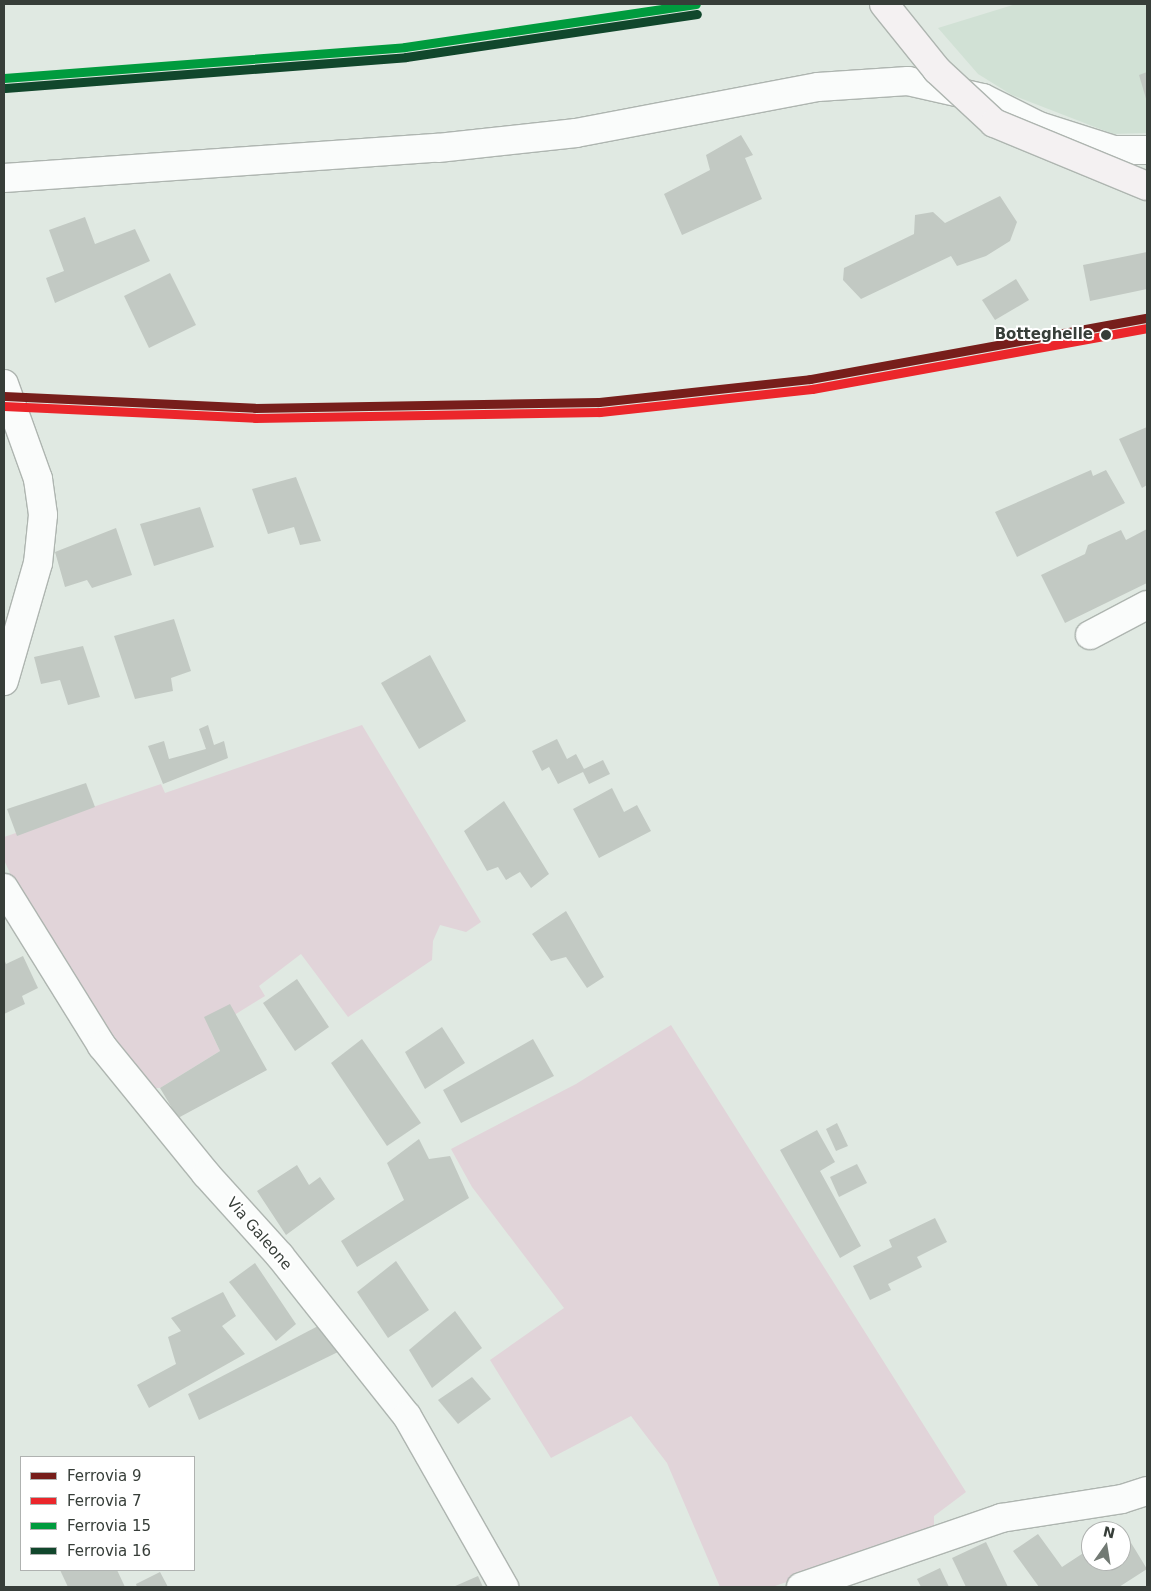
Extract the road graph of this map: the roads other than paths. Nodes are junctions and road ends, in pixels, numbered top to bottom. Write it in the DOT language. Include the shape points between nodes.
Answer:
graph roads {
  1 [pos="884,4"];
  2 [pos="1147,150"];
  3 [pos="4,178"];
  4 [pos="1147,186"];
  5 [pos="4,384"];
  6 [pos="13,433"];
  7 [pos="1147,605"];
  8 [pos="1090,636"];
  9 [pos="4,682"];
  10 [pos="4,888"];
  11 [pos="1147,1491"];
  12 [pos="504,1587"];
  13 [pos="801,1587"];
  1 -- 4 [label="street, bridge" via="937,70 994,123"];
  2 -- 3 [label="street" via="1114,150 1039,126 984,98 908,81 818,87 576,133 438,148"];
  5 -- 6 [label="street"];
  6 -- 9 [label="street" via="38,478 43,515 38,563"];
  7 -- 8 [label="street"];
  10 -- 12 [label="street, Via Galeone" via="102,1046 206,1174 280,1256 407,1416"];
  11 -- 13 [label="street" via="1122,1499 1001,1518"];
}
